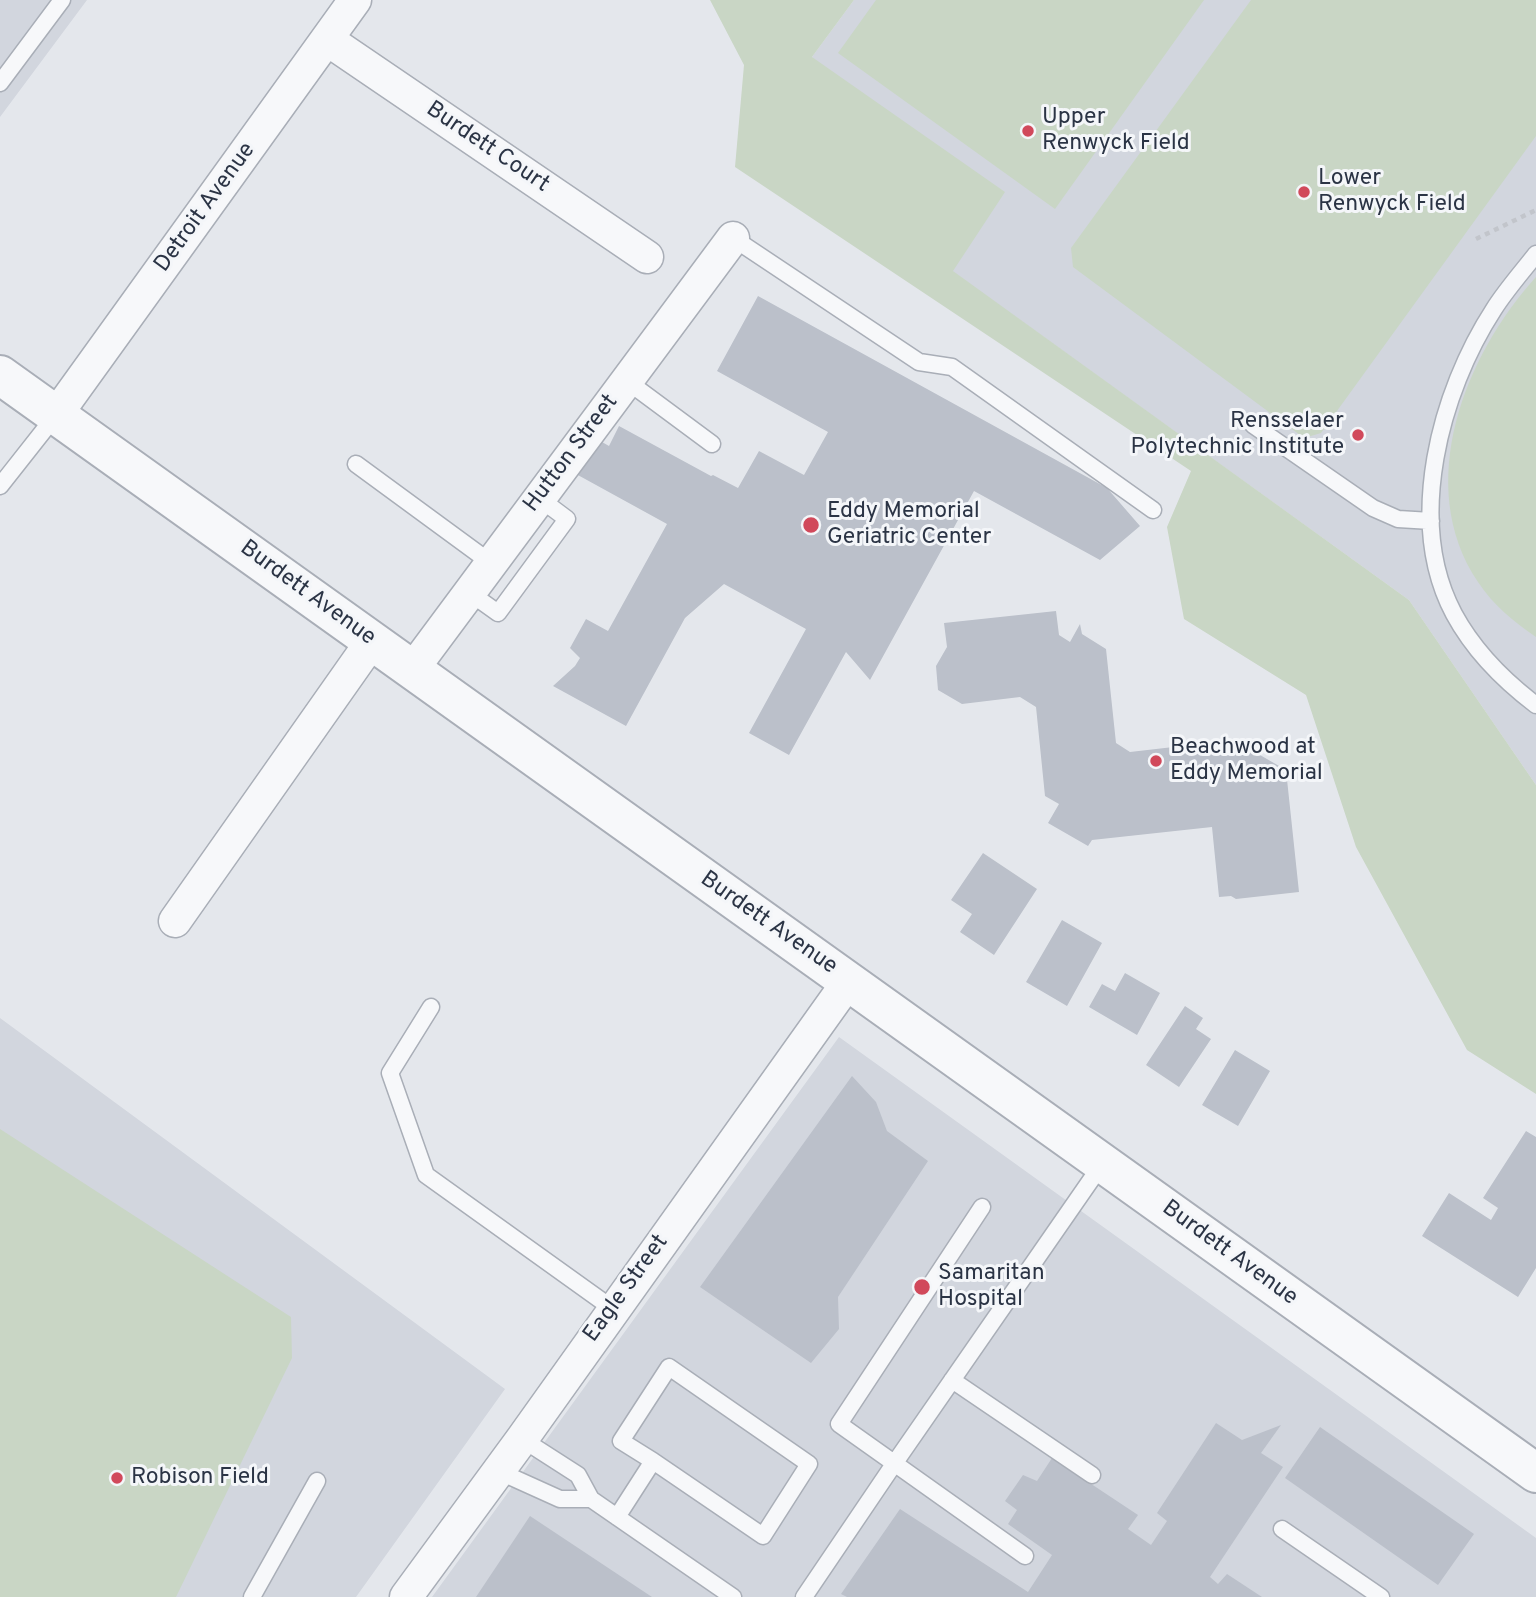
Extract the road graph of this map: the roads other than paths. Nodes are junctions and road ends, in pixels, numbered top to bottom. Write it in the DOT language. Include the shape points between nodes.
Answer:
graph roads {
  1 [pos="62,0"];
  2 [pos="355,0"];
  3 [pos="328,40"];
  4 [pos="0,83"];
  5 [pos="733,238"];
  6 [pos="1536,254"];
  7 [pos="647,257"];
  8 [pos="0,375"];
  9 [pos="627,381"];
  10 [pos="56,415"];
  11 [pos="1253,425"];
  12 [pos="712,444"];
  13 [pos="356,464"];
  14 [pos="0,486"];
  15 [pos="539,498"];
  16 [pos="1153,509"];
  17 [pos="1431,521"];
  18 [pos="491,563"];
  19 [pos="470,593"];
  20 [pos="372,641"];
  21 [pos="412,670"];
  22 [pos="1536,705"];
  23 [pos="175,920"];
  24 [pos="848,982"];
  25 [pos="431,1007"];
  26 [pos="1103,1163"];
  27 [pos="982,1207"];
  28 [pos="613,1309"];
  29 [pos="952,1380"];
  30 [pos="522,1438"];
  31 [pos="653,1461"];
  32 [pos="894,1464"];
  33 [pos="498,1471"];
  34 [pos="1536,1473"];
  35 [pos="1092,1475"];
  36 [pos="317,1480"];
  37 [pos="590,1499"];
  38 [pos="617,1517"];
  39 [pos="1282,1529"];
  40 [pos="1025,1556"];
  41 [pos="730,1596"];
  42 [pos="252,1597"];
  43 [pos="406,1597"];
  44 [pos="804,1597"];
  45 [pos="1381,1597"];
  1 -- 4 [label="lane"];
  2 -- 3 [label="street, Detroit Avenue"];
  3 -- 7 [label="street, Burdett Court"];
  3 -- 10 [label="street, Detroit Avenue"];
  5 -- 9 [label="street, Hutton Street"];
  5 -- 16 [label="lane" via="919,362 952,367"];
  6 -- 17 [label="lane" via="1494,309 1451,399 1436,447"];
  8 -- 10 [label="street, Burdett Avenue"];
  9 -- 12 [label="lane"];
  9 -- 15 [label="street, Hutton Street"];
  10 -- 14 [label="lane"];
  10 -- 20 [label="street, Burdett Avenue"];
  11 -- 17 [label="lane" via="1373,508 1398,519"];
  13 -- 18 [label="lane"];
  15 -- 18 [label="street, Hutton Street"];
  15 -- 19 [label="lane" via="567,519 498,613"];
  17 -- 22 [label="lane" via="1439,576 1453,612 1490,664"];
  18 -- 19 [label="street, Hutton Street"];
  19 -- 21 [label="street, Hutton Street"];
  20 -- 21 [label="street, Burdett Avenue"];
  20 -- 23 [label="street"];
  21 -- 24 [label="street, Burdett Avenue"];
  24 -- 26 [label="street, Burdett Avenue"];
  24 -- 28 [label="street, Eagle Street"];
  25 -- 28 [label="lane" via="390,1073 426,1175"];
  26 -- 29 [label="lane"];
  26 -- 34 [label="street, Burdett Avenue"];
  27 -- 32 [label="lane" via="839,1424"];
  28 -- 30 [label="street, Eagle Street"];
  29 -- 32 [label="lane"];
  29 -- 35 [label="lane"];
  30 -- 33 [label="street, Eagle Street"];
  30 -- 37 [label="lane" via="578,1475"];
  31 -- 31 [label="lane" via="763,1536 809,1464 669,1367 621,1441"];
  31 -- 38 [label="lane"];
  32 -- 40 [label="lane"];
  32 -- 44 [label="lane"];
  33 -- 37 [label="lane" via="560,1499"];
  33 -- 43 [label="street, Eagle Street"];
  36 -- 42 [label="lane"];
  37 -- 38 [label="lane"];
  38 -- 41 [label="lane"];
  39 -- 45 [label="lane"];
}
